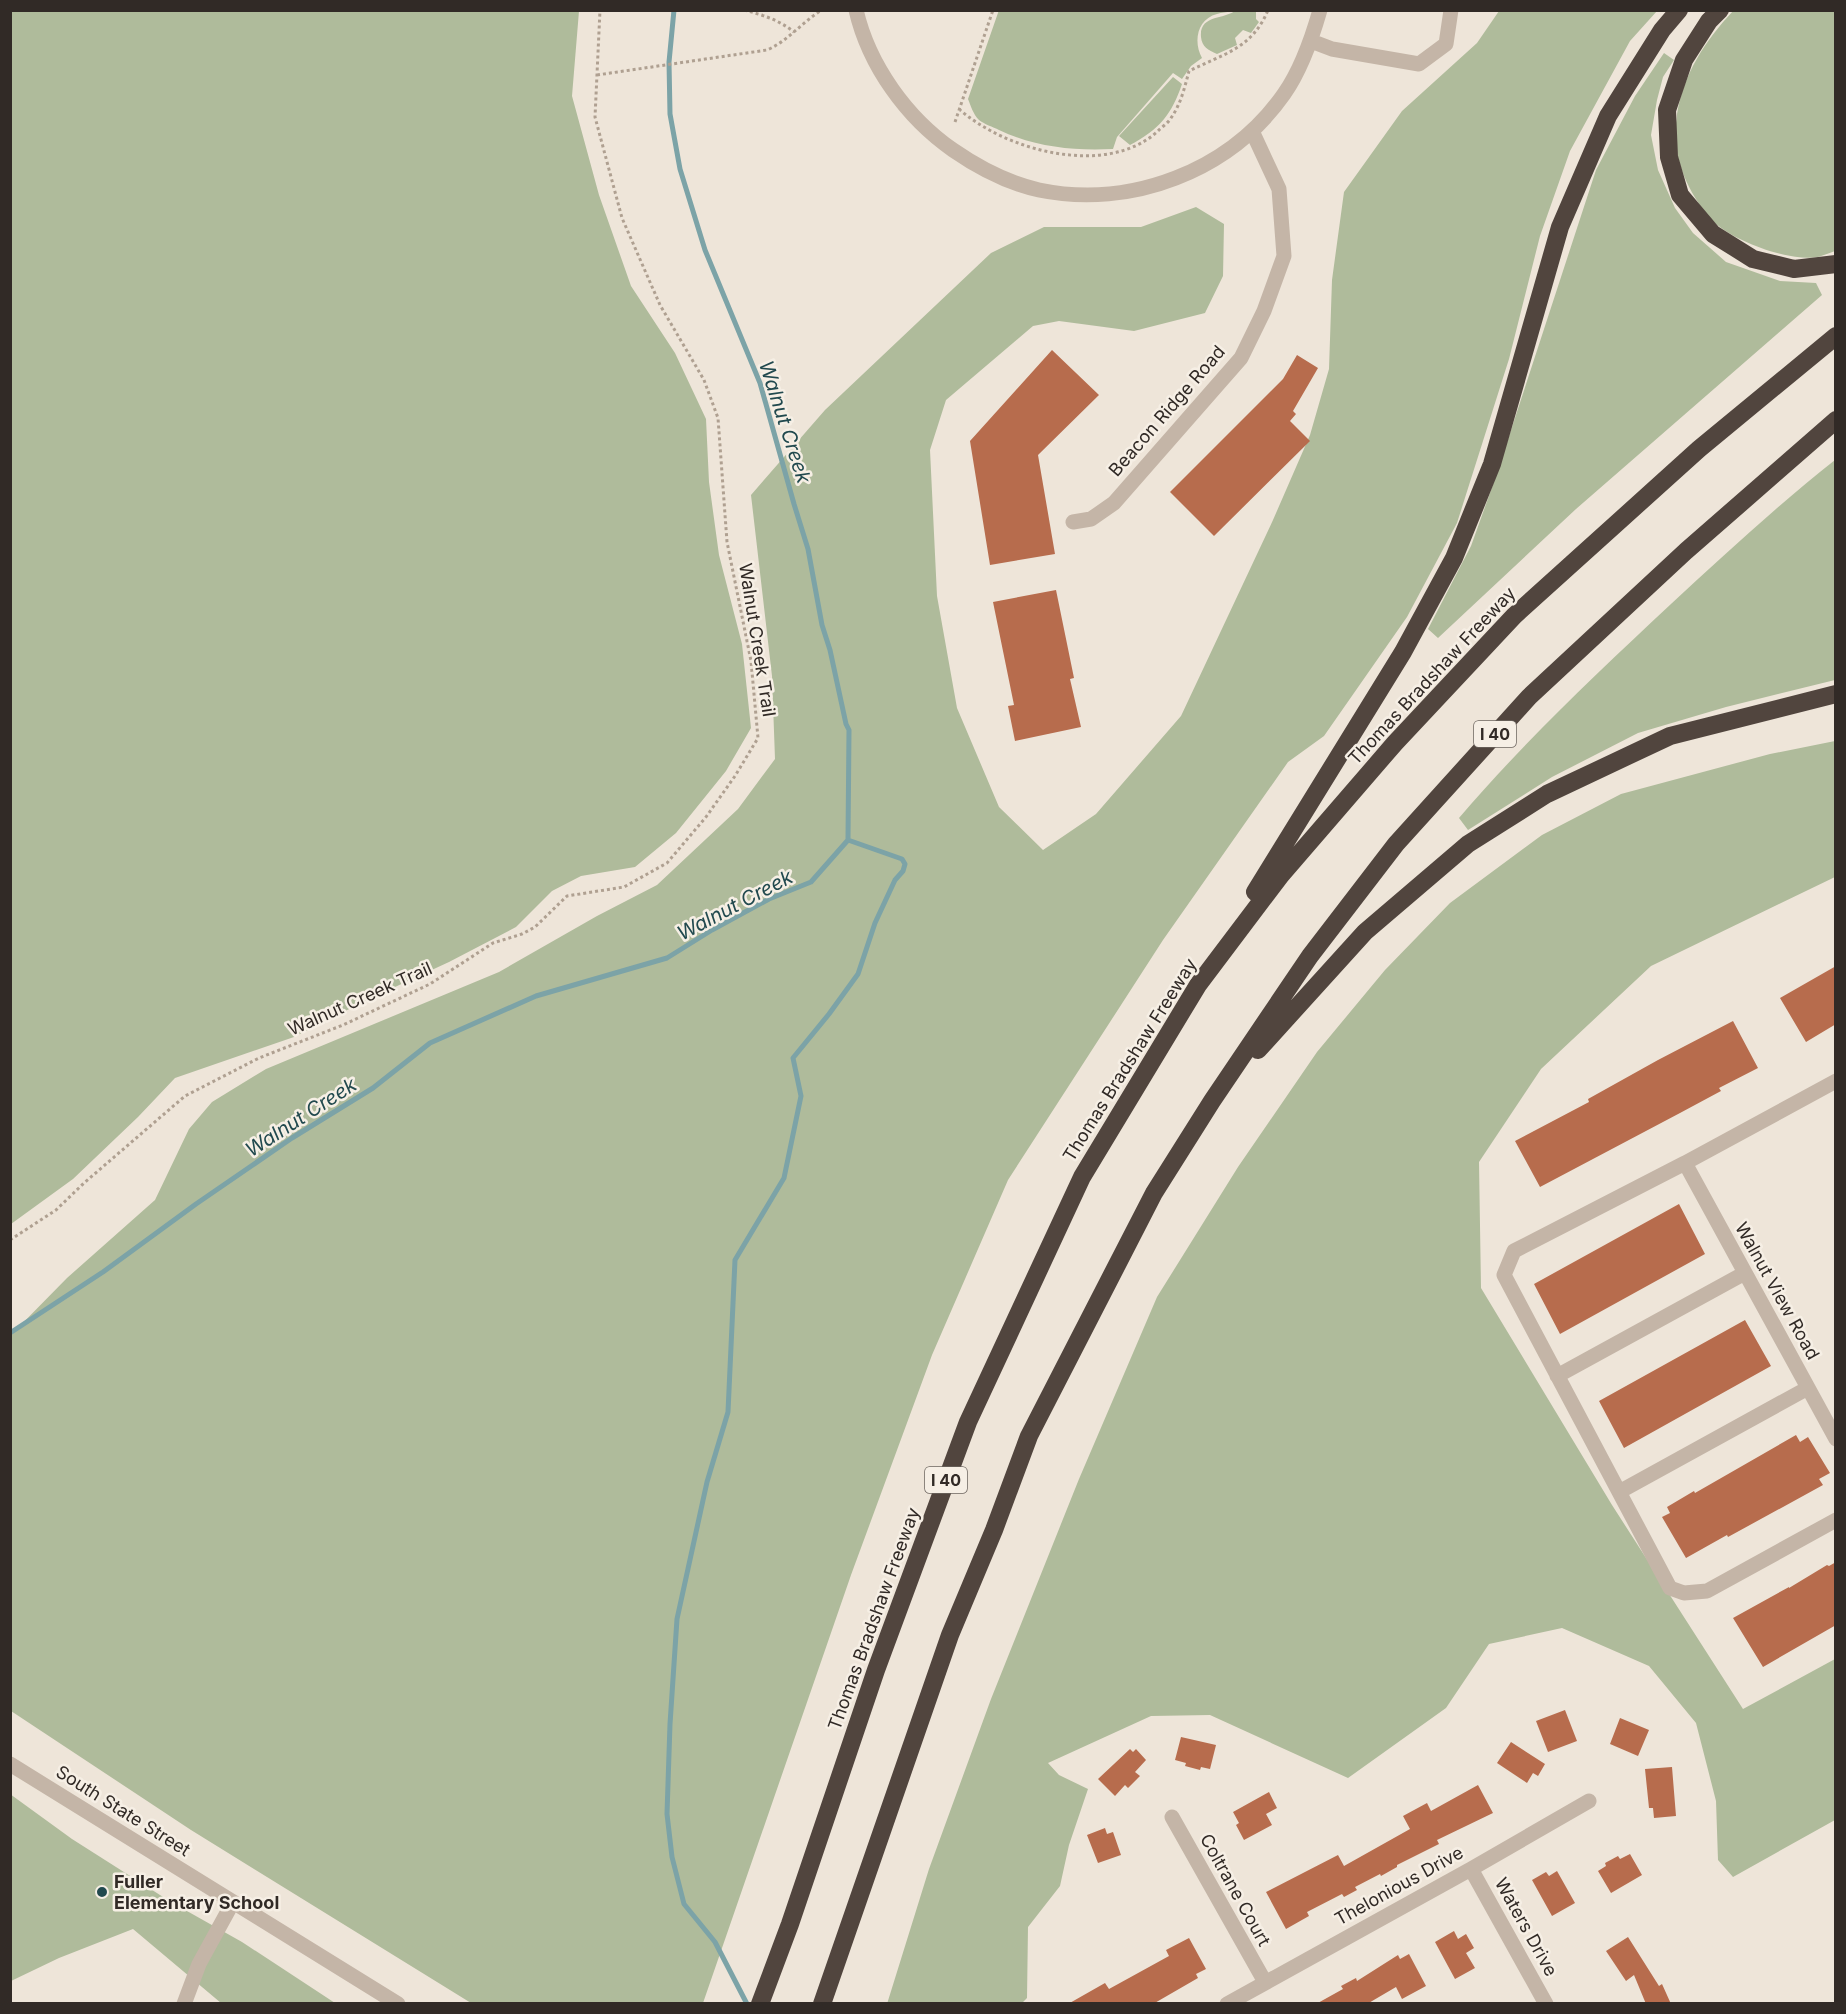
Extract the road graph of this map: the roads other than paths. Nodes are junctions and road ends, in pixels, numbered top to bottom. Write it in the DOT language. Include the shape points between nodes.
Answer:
graph roads {
  1 [pos="856,10"];
  2 [pos="1320,10"];
  3 [pos="1451,10"];
  4 [pos="1679,10"];
  5 [pos="1720,10"];
  6 [pos="1311,41"];
  7 [pos="1252,132"];
  8 [pos="1836,264"];
  9 [pos="1836,336"];
  10 [pos="1836,420"];
  11 [pos="1073,522"];
  12 [pos="1836,694"];
  13 [pos="1198,985"];
  14 [pos="1836,1081"];
  15 [pos="1212,1101"];
  16 [pos="1685,1163"];
  17 [pos="1745,1273"];
  18 [pos="1557,1376"];
  19 [pos="1808,1388"];
  20 [pos="1836,1438"];
  21 [pos="1619,1492"];
  22 [pos="1836,1520"];
  23 [pos="10,1764"];
  24 [pos="1589,1802"];
  25 [pos="1172,1817"];
  26 [pos="1471,1869"];
  27 [pos="233,1902"];
  28 [pos="1265,1982"];
  29 [pos="184,2004"];
  30 [pos="398,2004"];
  31 [pos="760,2004"];
  32 [pos="822,2004"];
  33 [pos="1227,2004"];
  34 [pos="1546,2004"];
  1 -- 7 [label="street" via="872,56 906,106 935,137 1001,177 1039,190 1087,196 1133,192 1179,178 1217,158"];
  2 -- 6 [label="street"];
  3 -- 6 [label="street" via="1446,44 1419,64 1332,49"];
  4 -- 13 [label="highway" via="1608,116 1560,227 1492,464 1454,558 1402,652"];
  5 -- 8 [label="highway" via="1684,60 1667,110 1669,157 1680,195 1713,234 1753,259 1794,269"];
  6 -- 7 [label="street" via="1285,93"];
  7 -- 11 [label="street, Beacon Ridge Road" via="1279,189 1284,256 1264,311 1241,358 1114,503 1091,519"];
  9 -- 13 [label="highway, Thomas Bradshaw Freeway / I 40" via="1699,449 1514,616 1395,743 1281,875"];
  10 -- 15 [label="highway, I 40" via="1686,551 1529,698 1396,844 1310,956"];
  12 -- 15 [label="highway" via="1670,736 1547,794 1468,844 1365,932"];
  13 -- 31 [label="highway, Thomas Bradshaw Freeway / I 40" via="1082,1177 968,1422 876,1670"];
  14 -- 16 [label="street"];
  15 -- 32 [label="highway, I 40" via="1154,1192 1029,1436 950,1635"];
  16 -- 17 [label="street, Walnut View Road"];
  16 -- 18 [label="street" via="1514,1251 1504,1275"];
  17 -- 18 [label="street"];
  17 -- 19 [label="street, Walnut View Road"];
  18 -- 21 [label="street"];
  19 -- 20 [label="street, Walnut View Road"];
  19 -- 21 [label="street"];
  21 -- 22 [label="street" via="1670,1588 1684,1593 1707,1591"];
  23 -- 27 [label="street, South State Street"];
  24 -- 26 [label="street, Thelonious Drive"];
  25 -- 28 [label="street, Coltrane Court"];
  26 -- 28 [label="street, Thelonious Drive"];
  26 -- 34 [label="street, Waters Drive"];
  27 -- 29 [label="street" via="199,1964"];
  27 -- 30 [label="street, South State Street"];
  28 -- 33 [label="street, Thelonious Drive"];
}
